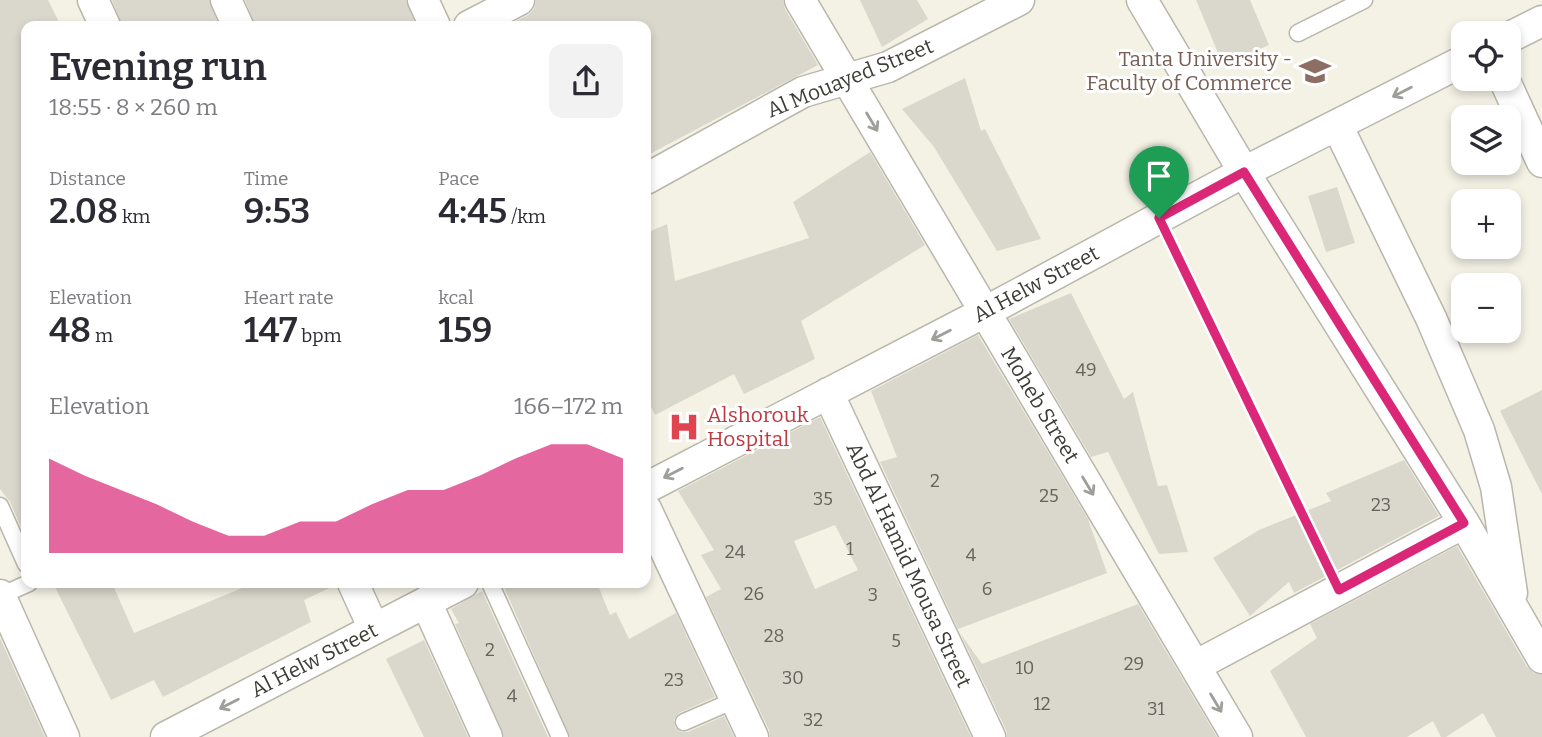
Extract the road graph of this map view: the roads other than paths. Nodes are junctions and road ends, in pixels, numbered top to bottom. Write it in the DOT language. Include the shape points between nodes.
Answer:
graph roads {
  1 [pos="226,0"];
  2 [pos="423,0"];
  3 [pos="519,0"];
  4 [pos="800,0"];
  5 [pos="1019,0"];
  6 [pos="1142,0"];
  7 [pos="1364,0"];
  8 [pos="236,21"];
  9 [pos="433,21"];
  10 [pos="479,21"];
  11 [pos="1542,21"];
  12 [pos="1521,32"];
  13 [pos="1298,33"];
  14 [pos="1451,67"];
  15 [pos="846,79"];
  16 [pos="1509,91"];
  17 [pos="1337,125"];
  18 [pos="1542,162"];
  19 [pos="1244,172"];
  20 [pos="651,176"];
  21 [pos="985,312"];
  22 [pos="828,393"];
  23 [pos="651,485"];
  24 [pos="0,506"];
  25 [pos="651,520"];
  26 [pos="1464,523"];
  27 [pos="21,553"];
  28 [pos="21,587"];
  29 [pos="355,588"];
  30 [pos="453,588"];
  31 [pos="492,588"];
  32 [pos="0,596"];
  33 [pos="426,602"];
  34 [pos="1515,611"];
  35 [pos="374,629"];
  36 [pos="1542,658"];
  37 [pos="1195,666"];
  38 [pos="735,700"];
  39 [pos="684,722"];
  40 [pos="64,737"];
  41 [pos="166,737"];
  42 [pos="488,737"];
  43 [pos="560,737"];
  44 [pos="753,737"];
  45 [pos="990,737"];
  46 [pos="1237,737"];
  1 -- 8 [label="street"];
  2 -- 9 [label="street"];
  3 -- 10 [label="street"];
  4 -- 15 [label="street, Moheb Street"];
  5 -- 15 [label="street, Al Mouayed Street" via="888,67"];
  6 -- 19 [label="street"];
  7 -- 13 [label="lane"];
  11 -- 12 [label="street"];
  14 -- 17 [label="street, Al Helw Street, one-way"];
  15 -- 20 [label="street, Al Mouayed Street" via="782,102"];
  15 -- 21 [label="street, Moheb Street, one-way"];
  16 -- 18 [label="street"];
  17 -- 19 [label="street, Al Helw Street"];
  17 -- 34 [label="street" via="1447,352 1479,430 1496,487"];
  19 -- 21 [label="street, Al Helw Street"];
  19 -- 26 [label="street"];
  21 -- 22 [label="street, Al Helw Street, one-way"];
  21 -- 37 [label="street, Moheb Street, one-way"];
  22 -- 23 [label="street, Al Helw Street, one-way"];
  22 -- 45 [label="street, Abd Al Hamid Mousa Street"];
  24 -- 27 [label="lane"];
  25 -- 38 [label="street"];
  26 -- 34 [label="street"];
  26 -- 37 [label="street"];
  28 -- 32 [label="lane"];
  29 -- 35 [label="street"];
  30 -- 33 [label="street, Al Helw Street"];
  31 -- 43 [label="lane"];
  32 -- 40 [label="street"];
  33 -- 35 [label="street, Al Helw Street"];
  33 -- 42 [label="street"];
  34 -- 36 [label="street"];
  35 -- 41 [label="street, Al Helw Street, one-way"];
  37 -- 46 [label="street, Moheb Street, one-way"];
  38 -- 39 [label="lane"];
  38 -- 44 [label="street"];
}
